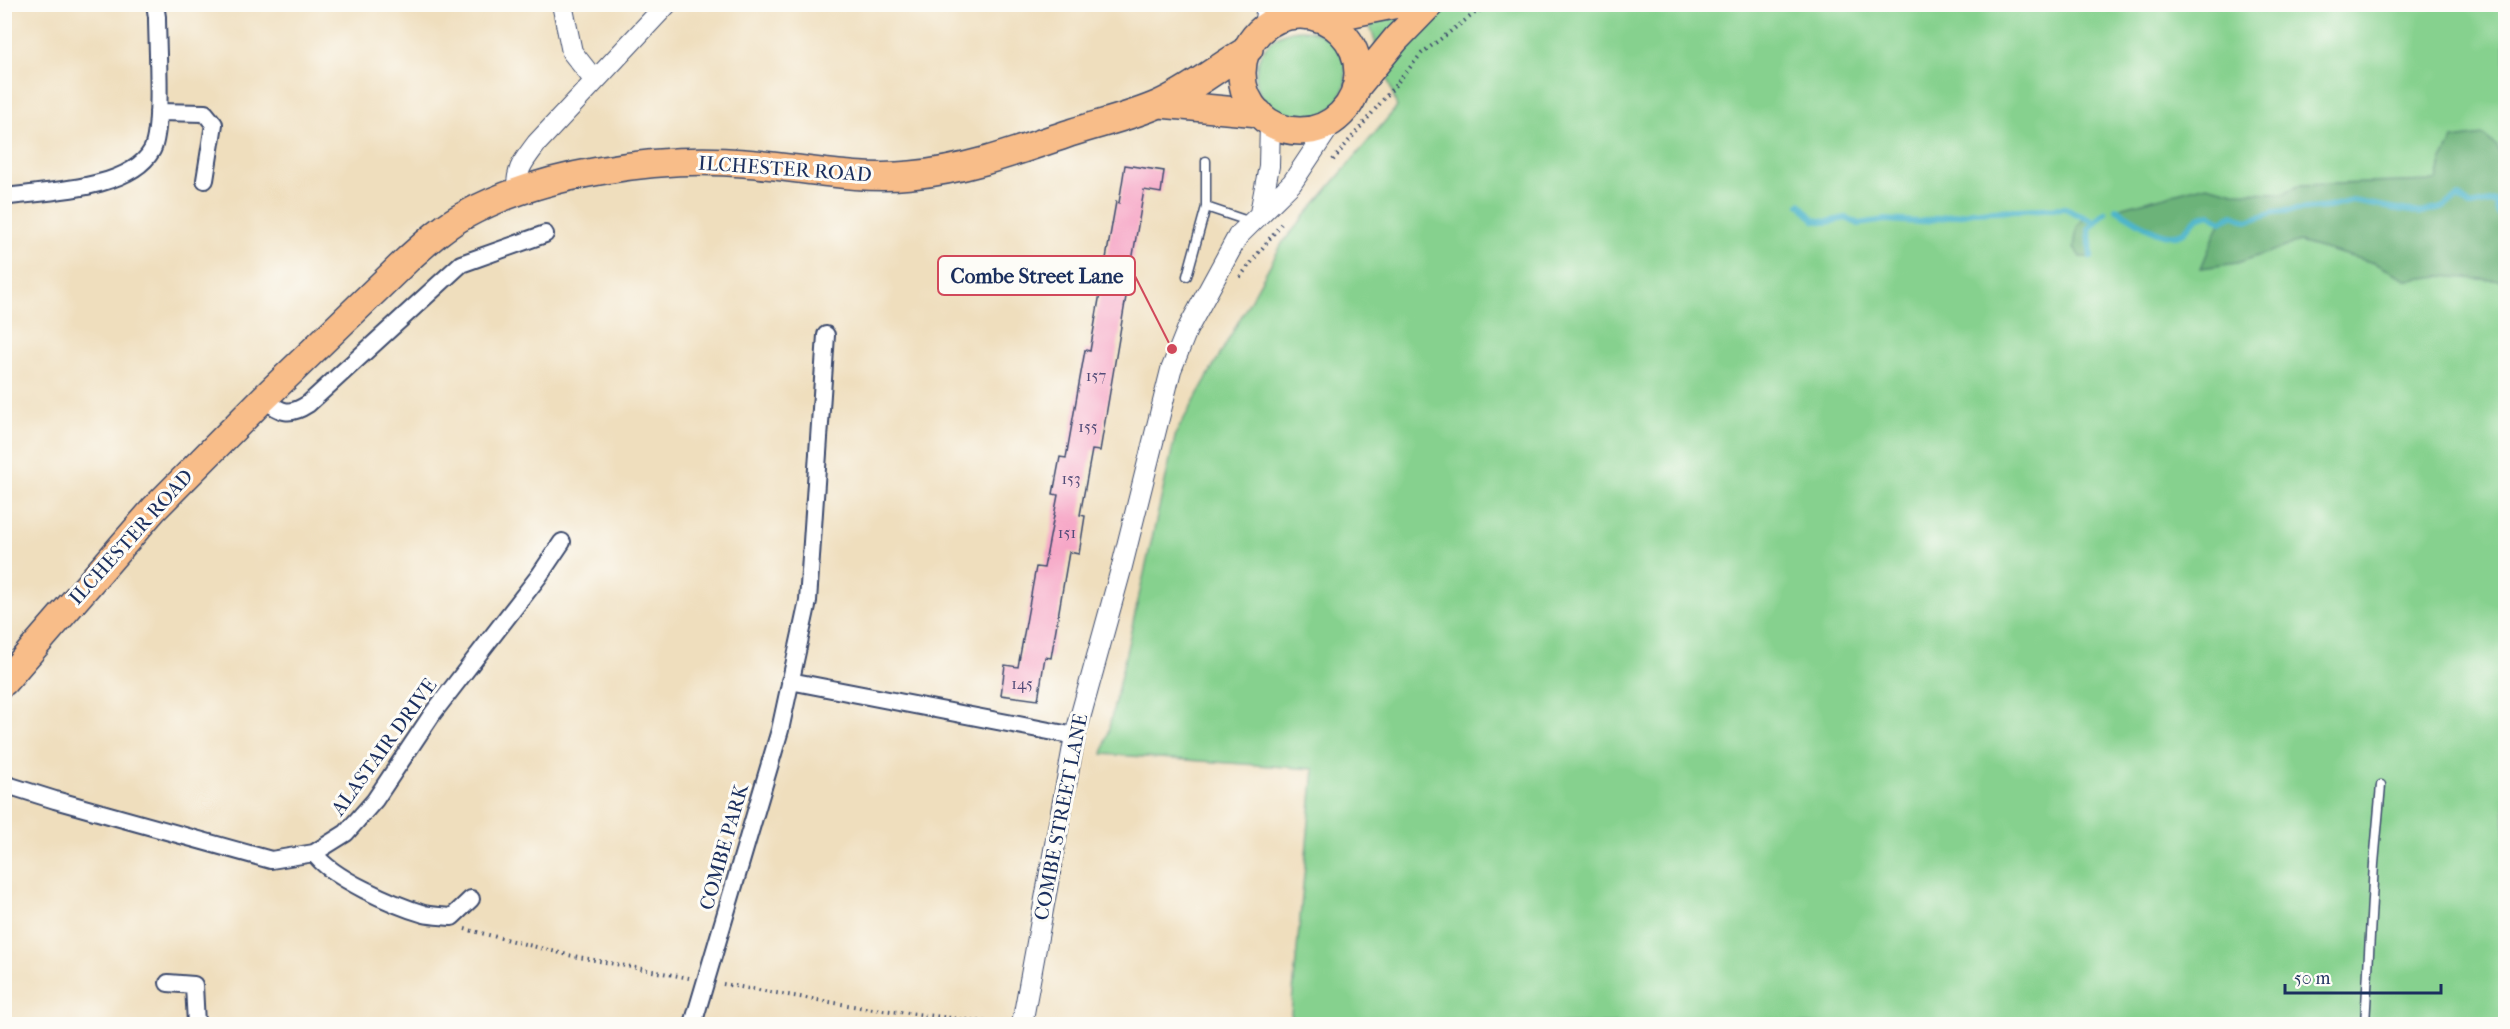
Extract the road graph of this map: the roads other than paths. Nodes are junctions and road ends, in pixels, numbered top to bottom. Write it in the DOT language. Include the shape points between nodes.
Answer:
graph roads {
  1 [pos="154,4"];
  2 [pos="562,4"];
  3 [pos="667,4"];
  4 [pos="1398,4"];
  5 [pos="1430,4"];
  6 [pos="1318,14"];
  7 [pos="1260,27"];
  8 [pos="595,81"];
  9 [pos="1355,89"];
  10 [pos="1160,104"];
  11 [pos="158,111"];
  12 [pos="1265,117"];
  13 [pos="1332,123"];
  14 [pos="1206,161"];
  15 [pos="205,180"];
  16 [pos="517,192"];
  17 [pos="4,197"];
  18 [pos="1206,207"];
  19 [pos="1257,218"];
  20 [pos="545,234"];
  21 [pos="1187,276"];
  22 [pos="826,335"];
  23 [pos="263,399"];
  24 [pos="562,542"];
  25 [pos="790,681"];
  26 [pos="4,682"];
  27 [pos="1075,736"];
  28 [pos="4,784"];
  29 [pos="2381,785"];
  30 [pos="314,853"];
  31 [pos="471,899"];
  32 [pos="168,983"];
  33 [pos="196,1024"];
  34 [pos="693,1024"];
  35 [pos="1022,1024"];
  36 [pos="2365,1024"];
  1 -- 11 [label="street"];
  2 -- 8 [label="street" via="572,52"];
  3 -- 8 [label="street"];
  4 -- 6 [label="highway"];
  5 -- 9 [label="highway"];
  6 -- 7 [label="highway" via="1286,17"];
  6 -- 9 [label="highway" via="1338,28 1349,42 1356,60"];
  7 -- 10 [label="highway, ILCHESTER ROAD"];
  7 -- 12 [label="highway" via="1242,78 1248,99"];
  8 -- 16 [label="street" via="520,165"];
  9 -- 13 [label="highway" via="1347,107"];
  10 -- 12 [label="highway, ILCHESTER ROAD"];
  10 -- 16 [label="highway, ILCHESTER ROAD" via="990,160 932,173 880,176 744,162 675,162 597,172"];
  11 -- 15 [label="street" via="205,113 214,124"];
  11 -- 17 [label="street" via="153,148 132,172 109,182"];
  12 -- 13 [label="highway" via="1287,129 1306,132"];
  12 -- 19 [label="street" via="1269,166"];
  13 -- 19 [label="street, COMBE STREET LANE" via="1292,183"];
  14 -- 18 [label="lane"];
  16 -- 23 [label="highway, ILCHESTER ROAD" via="464,216 430,239"];
  18 -- 19 [label="lane"];
  18 -- 21 [label="lane"];
  19 -- 27 [label="street, COMBE STREET LANE" via="1238,236 1205,293 1171,370"];
  20 -- 23 [label="street" via="461,264 295,412 281,411"];
  22 -- 25 [label="street, COMBE PARK" via="808,601"];
  23 -- 26 [label="highway, ILCHESTER ROAD" via="154,508"];
  24 -- 30 [label="street, ALASTAIR DRIVE" via="433,713 375,800 346,833"];
  25 -- 27 [label="street"];
  25 -- 34 [label="street, COMBE PARK" via="780,730"];
  27 -- 35 [label="street, COMBE STREET LANE"];
  28 -- 30 [label="street, ALASTAIR DRIVE" via="271,860"];
  29 -- 36 [label="lane"];
  30 -- 31 [label="street" via="322,864 378,896 425,914 452,917"];
  32 -- 33 [label="street" via="194,985"];
}
